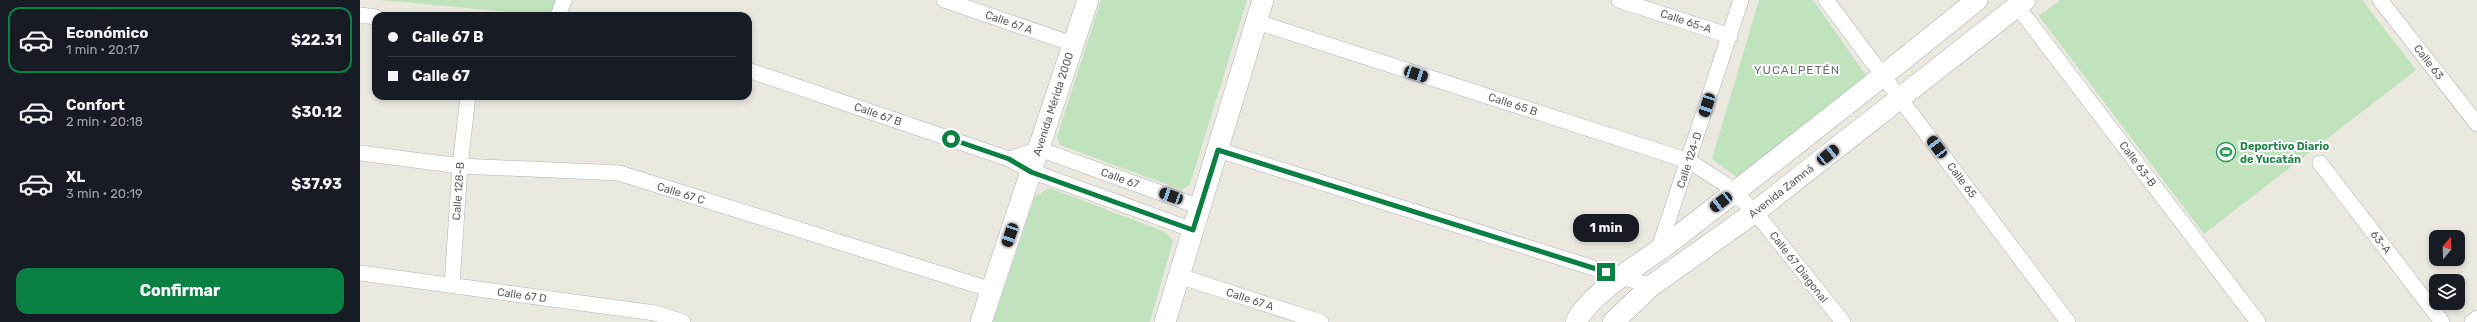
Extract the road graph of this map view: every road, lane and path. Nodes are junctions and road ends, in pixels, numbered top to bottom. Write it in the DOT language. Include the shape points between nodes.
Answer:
graph roads {
  1 [pos="564,0"];
  2 [pos="944,0"];
  3 [pos="1088,0"];
  4 [pos="1263,0"];
  5 [pos="1619,0"];
  6 [pos="1741,0"];
  7 [pos="1826,0"];
  8 [pos="1977,0"];
  9 [pos="2380,0"];
  10 [pos="2021,3"];
  11 [pos="560,12"];
  12 [pos="360,15"];
  13 [pos="372,16"];
  14 [pos="1256,22"];
  15 [pos="1730,36"];
  16 [pos="1073,44"];
  17 [pos="752,71"];
  18 [pos="1884,76"];
  19 [pos="1900,97"];
  20 [pos="468,100"];
  21 [pos="2477,124"];
  22 [pos="1039,149"];
  23 [pos="1218,150"];
  24 [pos="360,153"];
  25 [pos="1009,159"];
  26 [pos="1689,161"];
  27 [pos="2320,163"];
  28 [pos="460,166"];
  29 [pos="1031,172"];
  30 [pos="1733,193"];
  31 [pos="1200,207"];
  32 [pos="1755,212"];
  33 [pos="1193,230"];
  34 [pos="1658,251"];
  35 [pos="360,273"];
  36 [pos="1179,276"];
  37 [pos="1621,277"];
  38 [pos="452,285"];
  39 [pos="1651,286"];
  40 [pos="992,290"];
  41 [pos="654,318"];
  42 [pos="2477,318"];
  43 [pos="683,322"];
  44 [pos="981,322"];
  45 [pos="1165,322"];
  46 [pos="1321,322"];
  47 [pos="1576,322"];
  48 [pos="1613,322"];
  49 [pos="1843,322"];
  50 [pos="2068,322"];
  51 [pos="2258,322"];
  52 [pos="2442,322"];
  53 [pos="2472,322"];
  1 -- 11 [label="street"];
  2 -- 16 [label="street, Calle 67 A"];
  3 -- 16 [label="street, Avenida Mérida 2000"];
  4 -- 14 [label="street"];
  5 -- 15 [label="street, Calle 65-A"];
  6 -- 15 [label="street, Calle 124-D"];
  7 -- 18 [label="street, Calle 65"];
  8 -- 18 [label="street"];
  9 -- 21 [label="street, Calle 63"];
  10 -- 19 [label="street, Avenida Zamná"];
  10 -- 51 [label="street, Calle 63-B"];
  12 -- 13 [label="street"];
  14 -- 23 [label="street"];
  14 -- 26 [label="street, Calle 65 B"];
  15 -- 26 [label="street, Calle 124-D"];
  16 -- 22 [label="street, Avenida Mérida 2000"];
  17 -- 25 [label="street, Calle 67 B"];
  18 -- 19 [label="street, Calle 65"];
  18 -- 30 [label="street"];
  19 -- 32 [label="street, Avenida Zamná"];
  19 -- 50 [label="street, Calle 65"];
  20 -- 28 [label="street, Calle 128-B"];
  22 -- 25 [label="street"];
  22 -- 29 [label="street, Avenida Mérida 2000"];
  22 -- 31 [label="street, Calle 67"];
  23 -- 31 [label="street"];
  23 -- 37 [label="street"];
  24 -- 28 [label="street, Calle 67 C"];
  25 -- 29 [label="street, Calle 67 B"];
  26 -- 30 [label="street, Calle 65 B" via="1725,184"];
  26 -- 34 [label="street, Calle 124-D"];
  27 -- 52 [label="street, 63-A"];
  28 -- 38 [label="street, Calle 128-B"];
  28 -- 40 [label="street, Calle 67 C" via="619,173"];
  29 -- 33 [label="street"];
  29 -- 40 [label="street, Avenida Mérida 2000"];
  30 -- 32 [label="street, Calle 65 B"];
  30 -- 34 [label="street"];
  31 -- 33 [label="street"];
  32 -- 39 [label="street, Avenida Zamná"];
  32 -- 49 [label="street, Calle 67 Diagonal"];
  33 -- 36 [label="street"];
  34 -- 37 [label="street"];
  35 -- 38 [label="street, Calle 67 D"];
  36 -- 45 [label="street"];
  36 -- 46 [label="street, Calle 67 A"];
  37 -- 39 [label="street"];
  37 -- 47 [label="street" via="1594,300 1579,315"];
  38 -- 41 [label="street, Calle 67 D"];
  39 -- 48 [label="street, Avenida Zamná"];
  40 -- 44 [label="street, Avenida Mérida 2000"];
  41 -- 43 [label="street, Calle 67 D"];
  42 -- 53 [label="street"];
}
